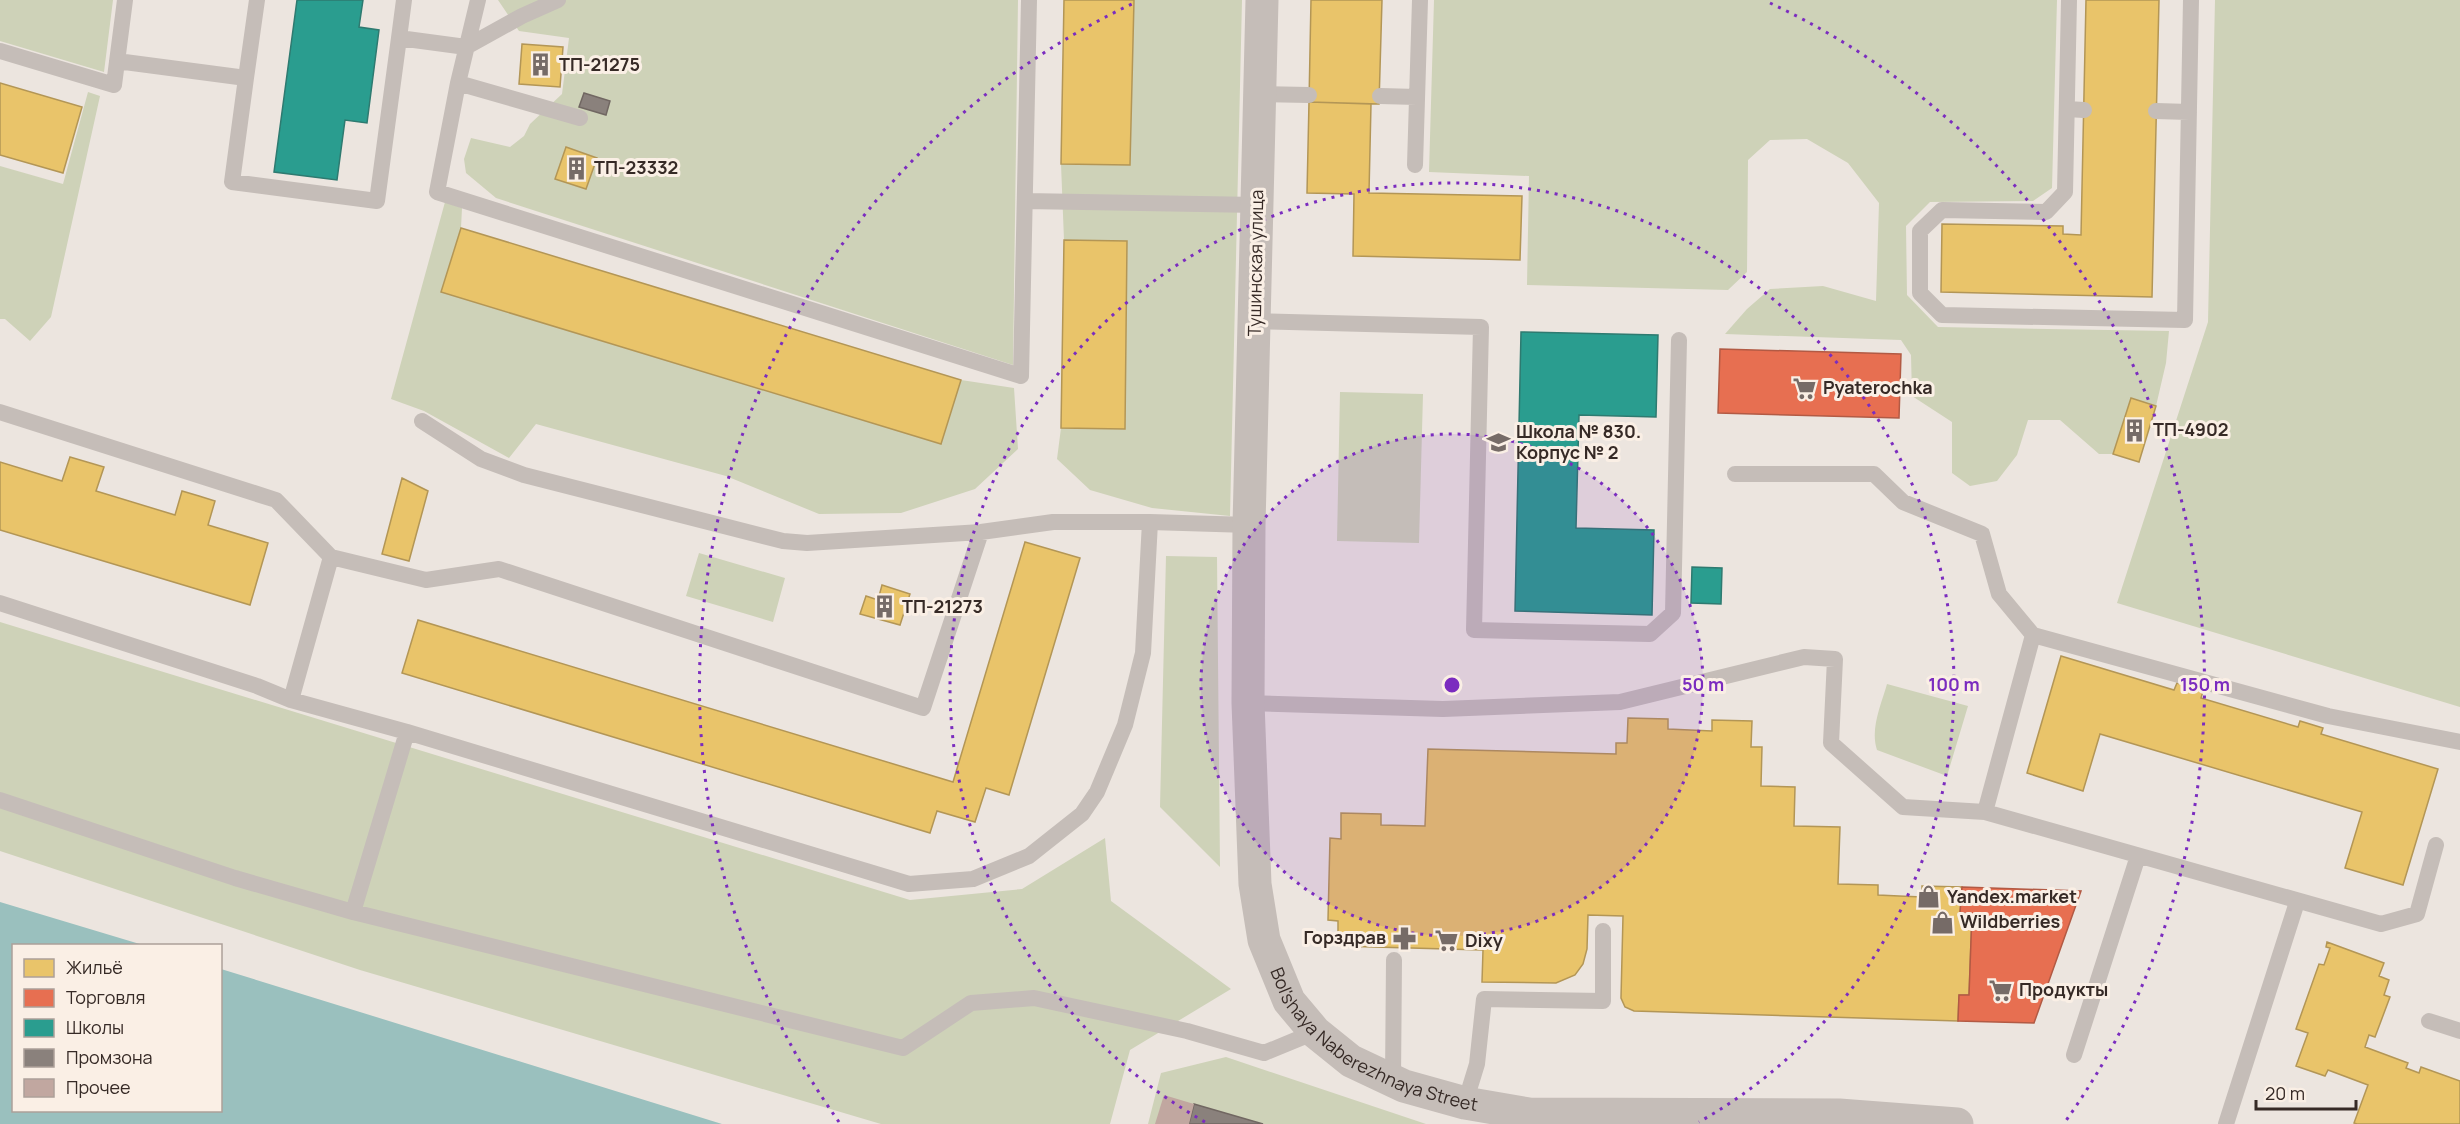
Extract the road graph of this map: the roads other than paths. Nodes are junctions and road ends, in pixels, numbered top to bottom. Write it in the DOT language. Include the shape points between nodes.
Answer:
graph roads {
  1 [pos="125,0"];
  2 [pos="257,0"];
  3 [pos="404,0"];
  4 [pos="478,0"];
  5 [pos="558,0"];
  6 [pos="1029,0"];
  7 [pos="1262,0"];
  8 [pos="1420,0"];
  9 [pos="2069,0"];
  10 [pos="2191,0"];
  11 [pos="399,39"];
  12 [pos="466,47"];
  13 [pos="0,51"];
  14 [pos="117,61"];
  15 [pos="246,78"];
  16 [pos="458,83"];
  17 [pos="1260,94"];
  18 [pos="1309,95"];
  19 [pos="1380,96"];
  20 [pos="1417,97"];
  21 [pos="2156,111"];
  22 [pos="2189,112"];
  23 [pos="580,118"];
  24 [pos="1415,165"];
  25 [pos="1025,201"];
  26 [pos="1258,205"];
  27 [pos="1255,321"];
  28 [pos="1679,340"];
  29 [pos="0,412"];
  30 [pos="422,421"];
  31 [pos="1735,474"];
  32 [pos="1150,522"];
  33 [pos="1249,525"];
  34 [pos="981,532"];
  35 [pos="331,557"];
  36 [pos="0,603"];
  37 [pos="2033,635"];
  38 [pos="291,700"];
  39 [pos="1248,703"];
  40 [pos="407,732"];
  41 [pos="2460,742"];
  42 [pos="0,800"];
  43 [pos="1985,812"];
  44 [pos="2436,845"];
  45 [pos="2138,856"];
  46 [pos="2297,902"];
  47 [pos="353,912"];
  48 [pos="1604,931"];
  49 [pos="1395,960"];
  50 [pos="2429,1021"];
  51 [pos="2460,1031"];
  52 [pos="1315,1032"];
  53 [pos="2074,1055"];
  54 [pos="1393,1080"];
  55 [pos="1465,1103"];
  56 [pos="1957,1124"];
  57 [pos="2226,1124"];
  1 -- 14 [label="lane"];
  2 -- 15 [label="lane"];
  3 -- 11 [label="lane"];
  4 -- 12 [label="lane"];
  5 -- 12 [label="lane"];
  6 -- 25 [label="lane"];
  7 -- 17 [label="street, Тушинская улица"];
  8 -- 20 [label="lane"];
  9 -- 22 [label="lane" via="2075,109 2065,192 2046,212 1942,210 1920,231 1920,293 1942,315 2185,320"];
  10 -- 22 [label="lane"];
  11 -- 12 [label="lane"];
  11 -- 15 [label="lane" via="376,201 232,182"];
  12 -- 16 [label="lane"];
  13 -- 14 [label="lane" via="114,85"];
  14 -- 15 [label="lane"];
  16 -- 23 [label="lane"];
  16 -- 25 [label="lane" via="437,192 1021,376"];
  17 -- 18 [label="lane"];
  17 -- 26 [label="street, Тушинская улица"];
  19 -- 20 [label="lane"];
  20 -- 24 [label="lane"];
  21 -- 22 [label="lane"];
  25 -- 26 [label="lane"];
  26 -- 27 [label="street, Тушинская улица"];
  27 -- 28 [label="lane" via="1481,327 1474,630 1650,634 1673,613"];
  27 -- 33 [label="street, Тушинская улица"];
  29 -- 35 [label="lane" via="276,500"];
  30 -- 34 [label="lane" via="481,459 524,475 783,541 807,543"];
  31 -- 37 [label="lane" via="1874,474 1903,502 1982,534 1999,594"];
  32 -- 33 [label="lane"];
  32 -- 34 [label="lane" via="1053,522"];
  32 -- 40 [label="lane" via="1143,653 1125,725 1097,792 1082,814 1029,856 973,879 909,884"];
  33 -- 39 [label="street, Bol'shaya Naberezhnaya Street"];
  34 -- 35 [label="lane" via="923,708 499,568 426,580"];
  35 -- 38 [label="lane"];
  36 -- 38 [label="lane"];
  37 -- 41 [label="lane" via="2328,716"];
  37 -- 43 [label="lane"];
  38 -- 40 [label="lane"];
  39 -- 43 [label="lane" via="1443,709 1620,702 1804,657 1835,658 1831,743 1903,807"];
  39 -- 52 [label="street, Bol'shaya Naberezhnaya Street" via="1255,884 1264,940 1289,1001"];
  40 -- 47 [label="lane"];
  42 -- 47 [label="lane" via="235,878"];
  43 -- 45 [label="lane"];
  44 -- 46 [label="lane" via="2417,914 2380,924"];
  45 -- 46 [label="lane"];
  45 -- 53 [label="lane"];
  46 -- 57 [label="lane"];
  47 -- 52 [label="lane" via="903,1048 971,1003 1034,998 1187,1031 1264,1053"];
  48 -- 55 [label="lane" via="1603,1001 1484,999 1477,1064"];
  49 -- 54 [label="lane"];
  50 -- 51 [label="lane"];
  52 -- 54 [label="street, Bol'shaya Naberezhnaya Street" via="1351,1061"];
  54 -- 55 [label="street, Bol'shaya Naberezhnaya Street"];
  55 -- 56 [label="street, Bol'shaya Naberezhnaya Street" via="1529,1114 1839,1115"];
}
